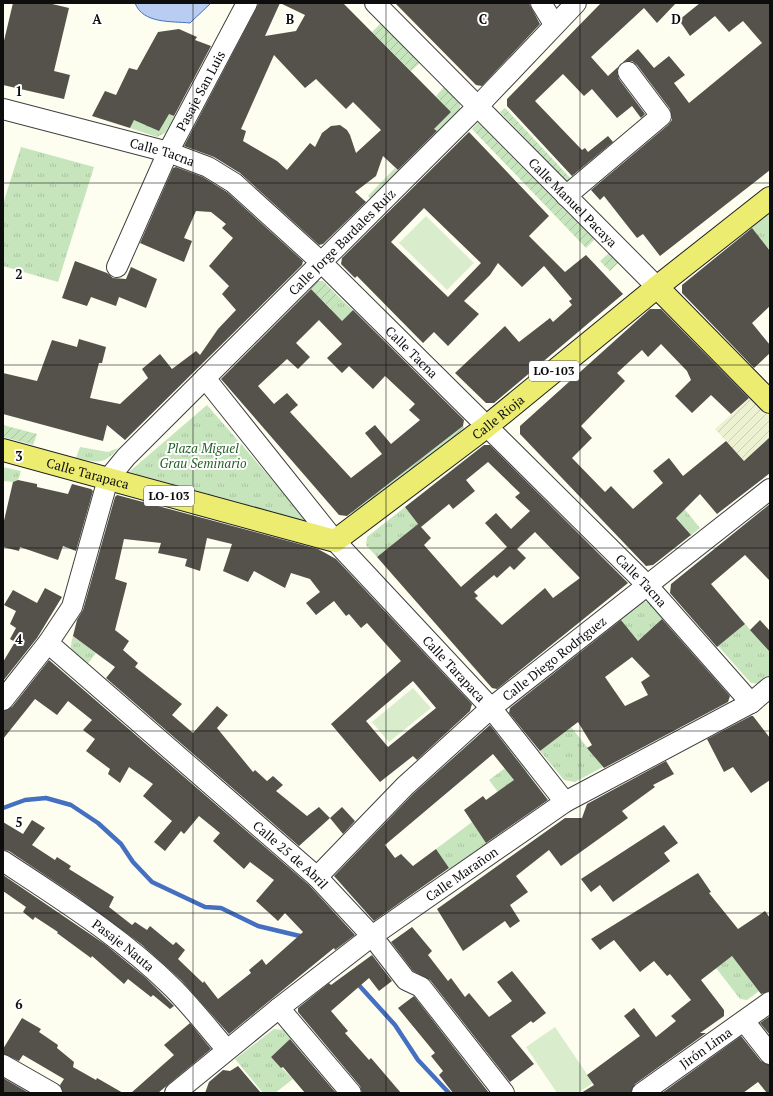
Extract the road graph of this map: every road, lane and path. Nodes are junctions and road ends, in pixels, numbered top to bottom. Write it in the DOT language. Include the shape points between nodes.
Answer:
graph roads {
  1 [pos="247,3"];
  2 [pos="375,3"];
  3 [pos="541,3"];
  4 [pos="576,3"];
  5 [pos="554,24"];
  6 [pos="628,72"];
  7 [pos="478,106"];
  8 [pos="3,109"];
  9 [pos="168,152"];
  10 [pos="566,196"];
  11 [pos="770,198"];
  12 [pos="322,263"];
  13 [pos="117,267"];
  14 [pos="657,287"];
  15 [pos="205,378"];
  16 [pos="770,402"];
  17 [pos="486,427"];
  18 [pos="3,450"];
  19 [pos="108,479"];
  20 [pos="770,489"];
  21 [pos="335,541"];
  22 [pos="646,585"];
  23 [pos="48,643"];
  24 [pos="770,687"];
  25 [pos="3,700"];
  26 [pos="751,703"];
  27 [pos="491,708"];
  28 [pos="565,802"];
  29 [pos="3,861"];
  30 [pos="317,877"];
  31 [pos="372,936"];
  32 [pos="770,1002"];
  33 [pos="279,1008"];
  34 [pos="744,1020"];
  35 [pos="227,1050"];
  36 [pos="770,1054"];
  37 [pos="3,1065"];
  38 [pos="52,1093"];
  39 [pos="175,1093"];
  40 [pos="351,1093"];
  41 [pos="504,1093"];
  42 [pos="642,1093"];
  1 -- 9 [label="street, Pasaje San Luis"];
  2 -- 7 [label="street, Calle Manuel Pacaya"];
  3 -- 5 [label="street"];
  4 -- 5 [label="street, Calle Jorge Bardales Ruiz"];
  5 -- 7 [label="street, Calle Jorge Bardales Ruiz"];
  6 -- 10 [label="street" via="662,116"];
  7 -- 10 [label="street, Calle Manuel Pacaya"];
  7 -- 12 [label="street, Calle Jorge Bardales Ruiz"];
  8 -- 9 [label="street, Calle Tacna"];
  9 -- 12 [label="street, Calle Tacna" via="208,167 234,183"];
  9 -- 13 [label="street, Pasaje San Luis"];
  10 -- 14 [label="street, Calle Manuel Pacaya"];
  11 -- 14 [label="main road, Calle Rioja / LO-103"];
  12 -- 15 [label="street, Calle Jorge Bardales Ruiz"];
  12 -- 17 [label="street, Calle Tacna"];
  14 -- 16 [label="main road, Calle Manuel Pacaya"];
  14 -- 17 [label="main road, Calle Rioja / LO-103"];
  15 -- 19 [label="street, Calle Jorge Bardales Ruiz" via="126,457"];
  15 -- 21 [label="street, Calle Tarapaca"];
  17 -- 21 [label="main road, Calle Rioja / LO-103"];
  17 -- 22 [label="street, Calle Tacna"];
  18 -- 19 [label="main road, Calle Tarapaca / LO-103"];
  19 -- 21 [label="main road, Calle Tarapaca / LO-103"];
  19 -- 23 [label="street" via="72,607"];
  20 -- 22 [label="street, Calle Diego Rodriguez"];
  21 -- 27 [label="street, Calle Tarapaca"];
  22 -- 26 [label="street, Calle Tacna"];
  22 -- 27 [label="street, Calle Diego Rodriguez"];
  23 -- 25 [label="street"];
  23 -- 30 [label="street, Calle 25 de Abril"];
  24 -- 26 [label="street, Calle Marañon"];
  26 -- 28 [label="street, Calle Marañon"];
  27 -- 28 [label="street, Calle Tarapaca"];
  27 -- 30 [label="street, Calle Diego Rodriguez" via="405,786"];
  28 -- 31 [label="street, Calle Marañon"];
  29 -- 35 [label="street, Pasaje Nauta" via="89,918 145,962 173,989"];
  30 -- 31 [label="street, Calle 25 de Abril"];
  31 -- 33 [label="street, Calle Marañon"];
  31 -- 41 [label="street, Calle 25 de Abril" via="406,980 421,987"];
  32 -- 34 [label="street, Jirón Lima"];
  33 -- 35 [label="street, Calle Marañon"];
  33 -- 40 [label="street"];
  34 -- 36 [label="street"];
  34 -- 42 [label="street, Jirón Lima"];
  35 -- 39 [label="street, Calle Marañon"];
  37 -- 38 [label="street"];
}
